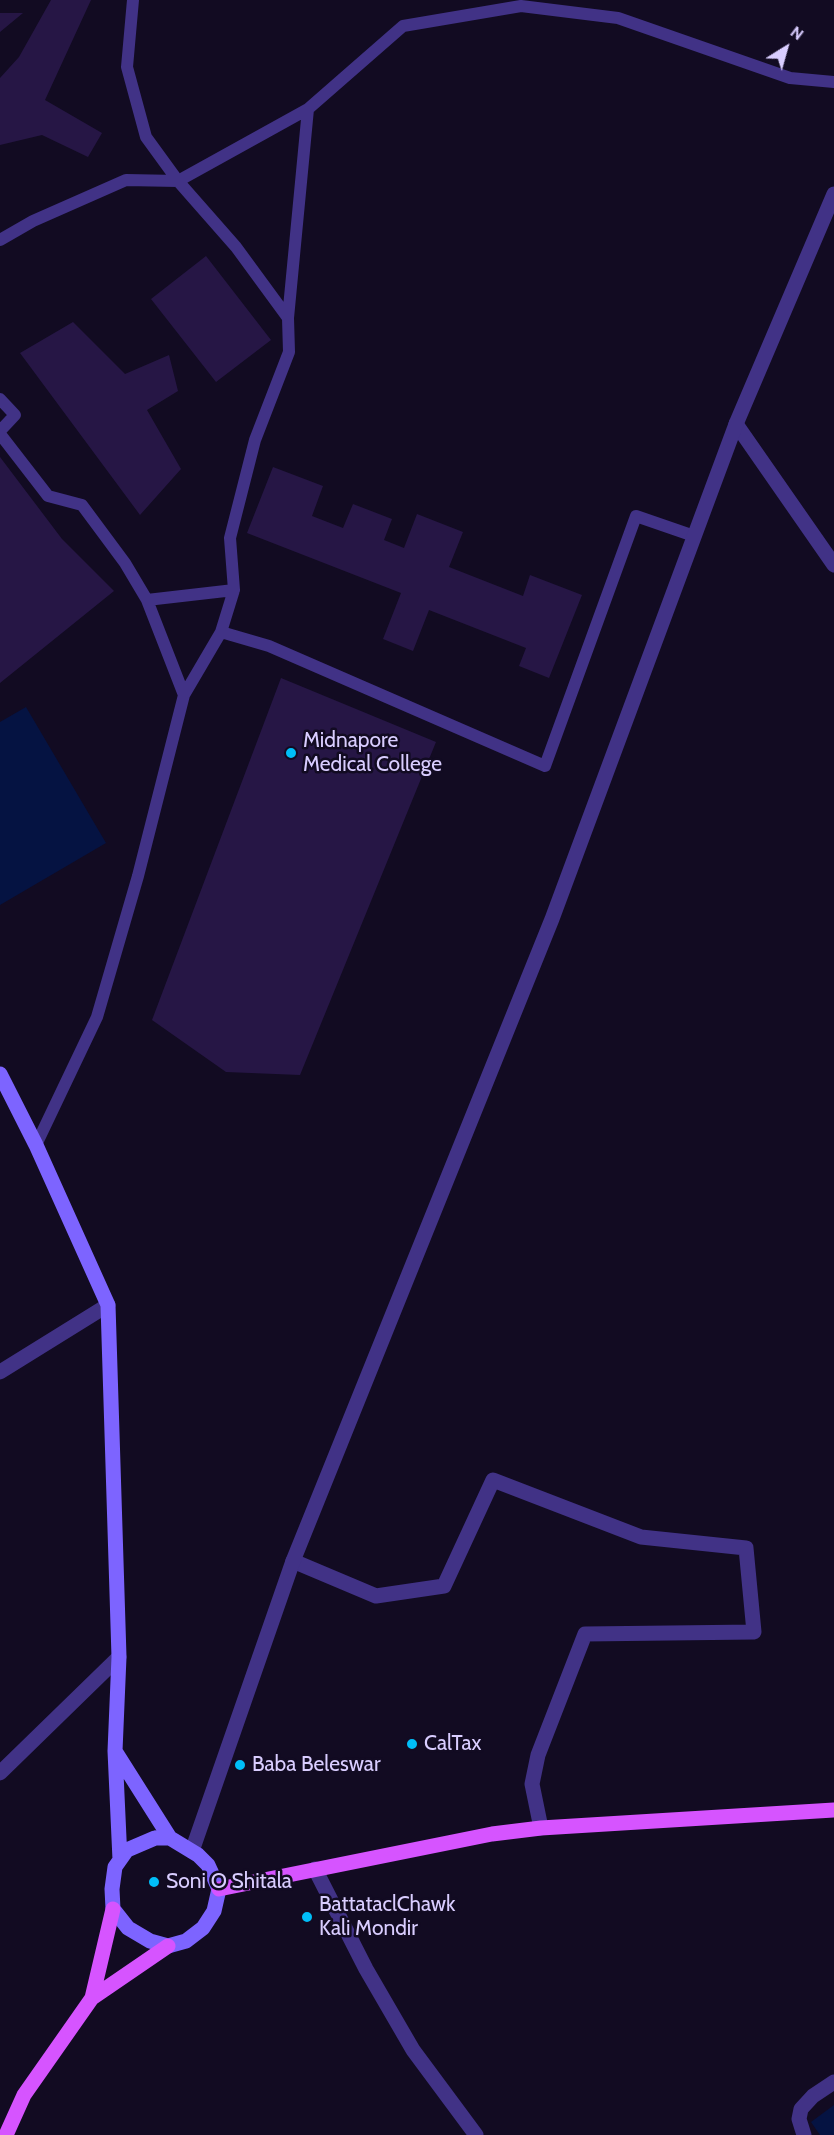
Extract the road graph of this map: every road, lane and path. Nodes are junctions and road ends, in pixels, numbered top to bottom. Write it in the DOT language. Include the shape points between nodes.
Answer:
graph roads {
  1 [pos="133,0"];
  2 [pos="834,82"];
  3 [pos="308,109"];
  4 [pos="178,181"];
  5 [pos="834,194"];
  6 [pos="0,240"];
  7 [pos="288,318"];
  8 [pos="0,399"];
  9 [pos="736,424"];
  10 [pos="0,432"];
  11 [pos="694,536"];
  12 [pos="834,565"];
  13 [pos="234,590"];
  14 [pos="147,600"];
  15 [pos="221,632"];
  16 [pos="183,695"];
  17 [pos="0,1074"];
  18 [pos="36,1145"];
  19 [pos="108,1305"];
  20 [pos="0,1371"];
  21 [pos="293,1561"];
  22 [pos="119,1657"];
  23 [pos="115,1751"];
  24 [pos="0,1773"];
  25 [pos="834,1810"];
  26 [pos="541,1828"];
  27 [pos="170,1838"];
  28 [pos="192,1851"];
  29 [pos="120,1860"];
  30 [pos="315,1869"];
  31 [pos="219,1889"];
  32 [pos="113,1910"];
  33 [pos="168,1946"];
  34 [pos="93,1998"];
  35 [pos="834,2082"];
  36 [pos="6,2135"];
  37 [pos="476,2135"];
  38 [pos="804,2135"];
  1 -- 4 [label="lane" via="127,67 146,137"];
  2 -- 3 [label="lane" via="790,78 618,18 521,6 403,26"];
  3 -- 4 [label="lane"];
  3 -- 7 [label="lane"];
  4 -- 6 [label="lane" via="126,180"];
  4 -- 7 [label="lane" via="236,247"];
  5 -- 9 [label="street"];
  7 -- 13 [label="lane" via="289,352 255,440 230,538"];
  8 -- 10 [label="lane" via="15,415"];
  9 -- 11 [label="street"];
  9 -- 12 [label="street"];
  10 -- 14 [label="lane" via="48,496 82,505"];
  11 -- 15 [label="lane" via="636,516 545,766 269,646"];
  11 -- 21 [label="street" via="552,919"];
  13 -- 14 [label="lane"];
  13 -- 15 [label="lane"];
  14 -- 16 [label="lane"];
  15 -- 16 [label="lane"];
  16 -- 18 [label="lane" via="98,1017"];
  17 -- 18 [label="main road"];
  18 -- 19 [label="main road"];
  19 -- 20 [label="street"];
  19 -- 22 [label="main road"];
  21 -- 26 [label="street" via="376,1596 444,1586 493,1479 641,1537 746,1548 754,1632 585,1634 538,1755 532,1784"];
  21 -- 28 [label="street"];
  22 -- 23 [label="main road"];
  22 -- 24 [label="street"];
  23 -- 27 [label="main road"];
  23 -- 29 [label="main road"];
  25 -- 26 [label="main road"];
  26 -- 30 [label="main road"];
  27 -- 28 [label="main road"];
  27 -- 29 [label="main road" via="140,1842"];
  28 -- 31 [label="main road" via="208,1865"];
  29 -- 32 [label="main road" via="113,1878"];
  30 -- 31 [label="main road"];
  30 -- 37 [label="street" via="413,2050"];
  31 -- 33 [label="main road" via="214,1911 202,1928 186,1941"];
  32 -- 33 [label="main road" via="128,1928"];
  32 -- 34 [label="main road"];
  33 -- 34 [label="main road"];
  34 -- 36 [label="main road" via="24,2094"];
  35 -- 38 [label="street" via="801,2109 799,2119"];
}
